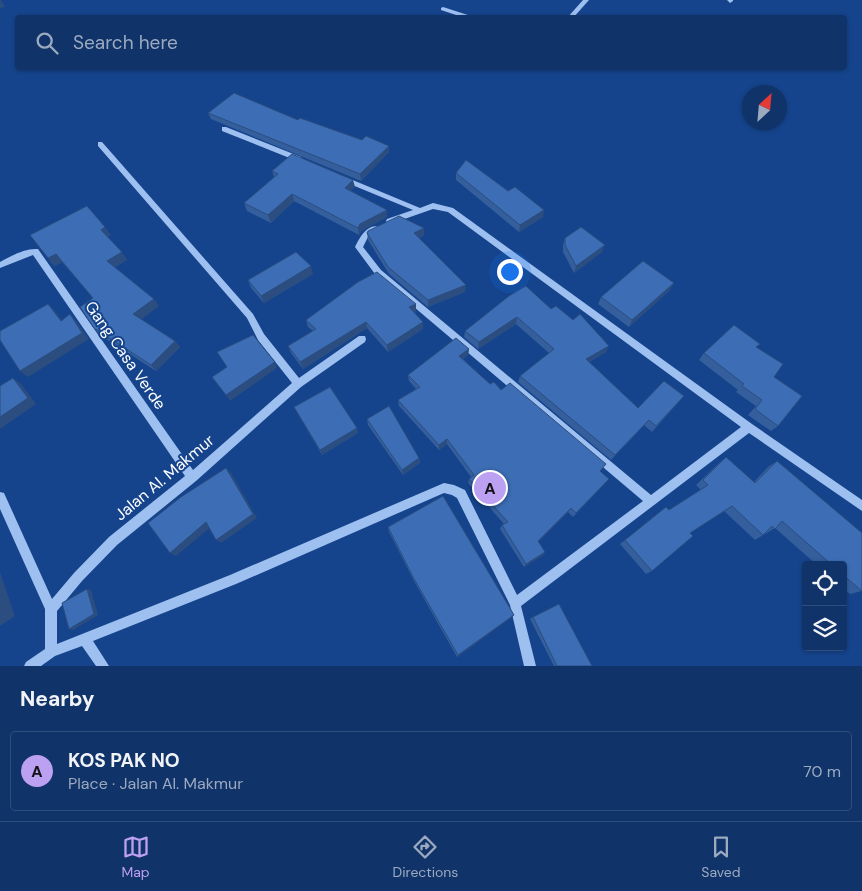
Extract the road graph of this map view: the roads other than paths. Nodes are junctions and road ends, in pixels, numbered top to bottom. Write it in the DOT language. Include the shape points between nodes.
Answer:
graph roads {
  1 [pos="586,0"];
  2 [pos="443,9"];
  3 [pos="462,15"];
  4 [pos="572,15"];
  5 [pos="224,130"];
  6 [pos="100,144"];
  7 [pos="306,162"];
  8 [pos="332,173"];
  9 [pos="419,210"];
  10 [pos="450,210"];
  11 [pos="362,254"];
  12 [pos="0,265"];
  13 [pos="362,339"];
  14 [pos="298,384"];
  15 [pos="749,427"];
  16 [pos="192,477"];
  17 [pos="0,497"];
  18 [pos="651,501"];
  19 [pos="862,506"];
  20 [pos="515,604"];
  21 [pos="51,609"];
  22 [pos="84,638"];
  23 [pos="50,652"];
  24 [pos="30,666"];
  25 [pos="103,666"];
  26 [pos="530,666"];
  1 -- 4 [label="street"];
  2 -- 3 [label="street"];
  5 -- 7 [label="street"];
  6 -- 14 [label="street" via="250,316 261,338"];
  8 -- 9 [label="street"];
  9 -- 10 [label="street" via="433,206"];
  9 -- 11 [label="street" via="387,222 365,235 359,247"];
  10 -- 15 [label="street"];
  11 -- 18 [label="street" via="378,272"];
  12 -- 16 [label="street, Gang Casa Verde" via="35,251"];
  13 -- 14 [label="street, Jalan Al. Makmur"];
  14 -- 16 [label="street, Jalan Al. Makmur"];
  15 -- 18 [label="street"];
  15 -- 19 [label="street"];
  16 -- 21 [label="street, Jalan Al. Makmur" via="114,541"];
  17 -- 21 [label="street"];
  18 -- 20 [label="street"];
  20 -- 22 [label="street" via="461,494 444,488 232,580"];
  20 -- 26 [label="street"];
  21 -- 23 [label="street"];
  22 -- 23 [label="street"];
  22 -- 25 [label="street"];
  23 -- 24 [label="street"];
}
